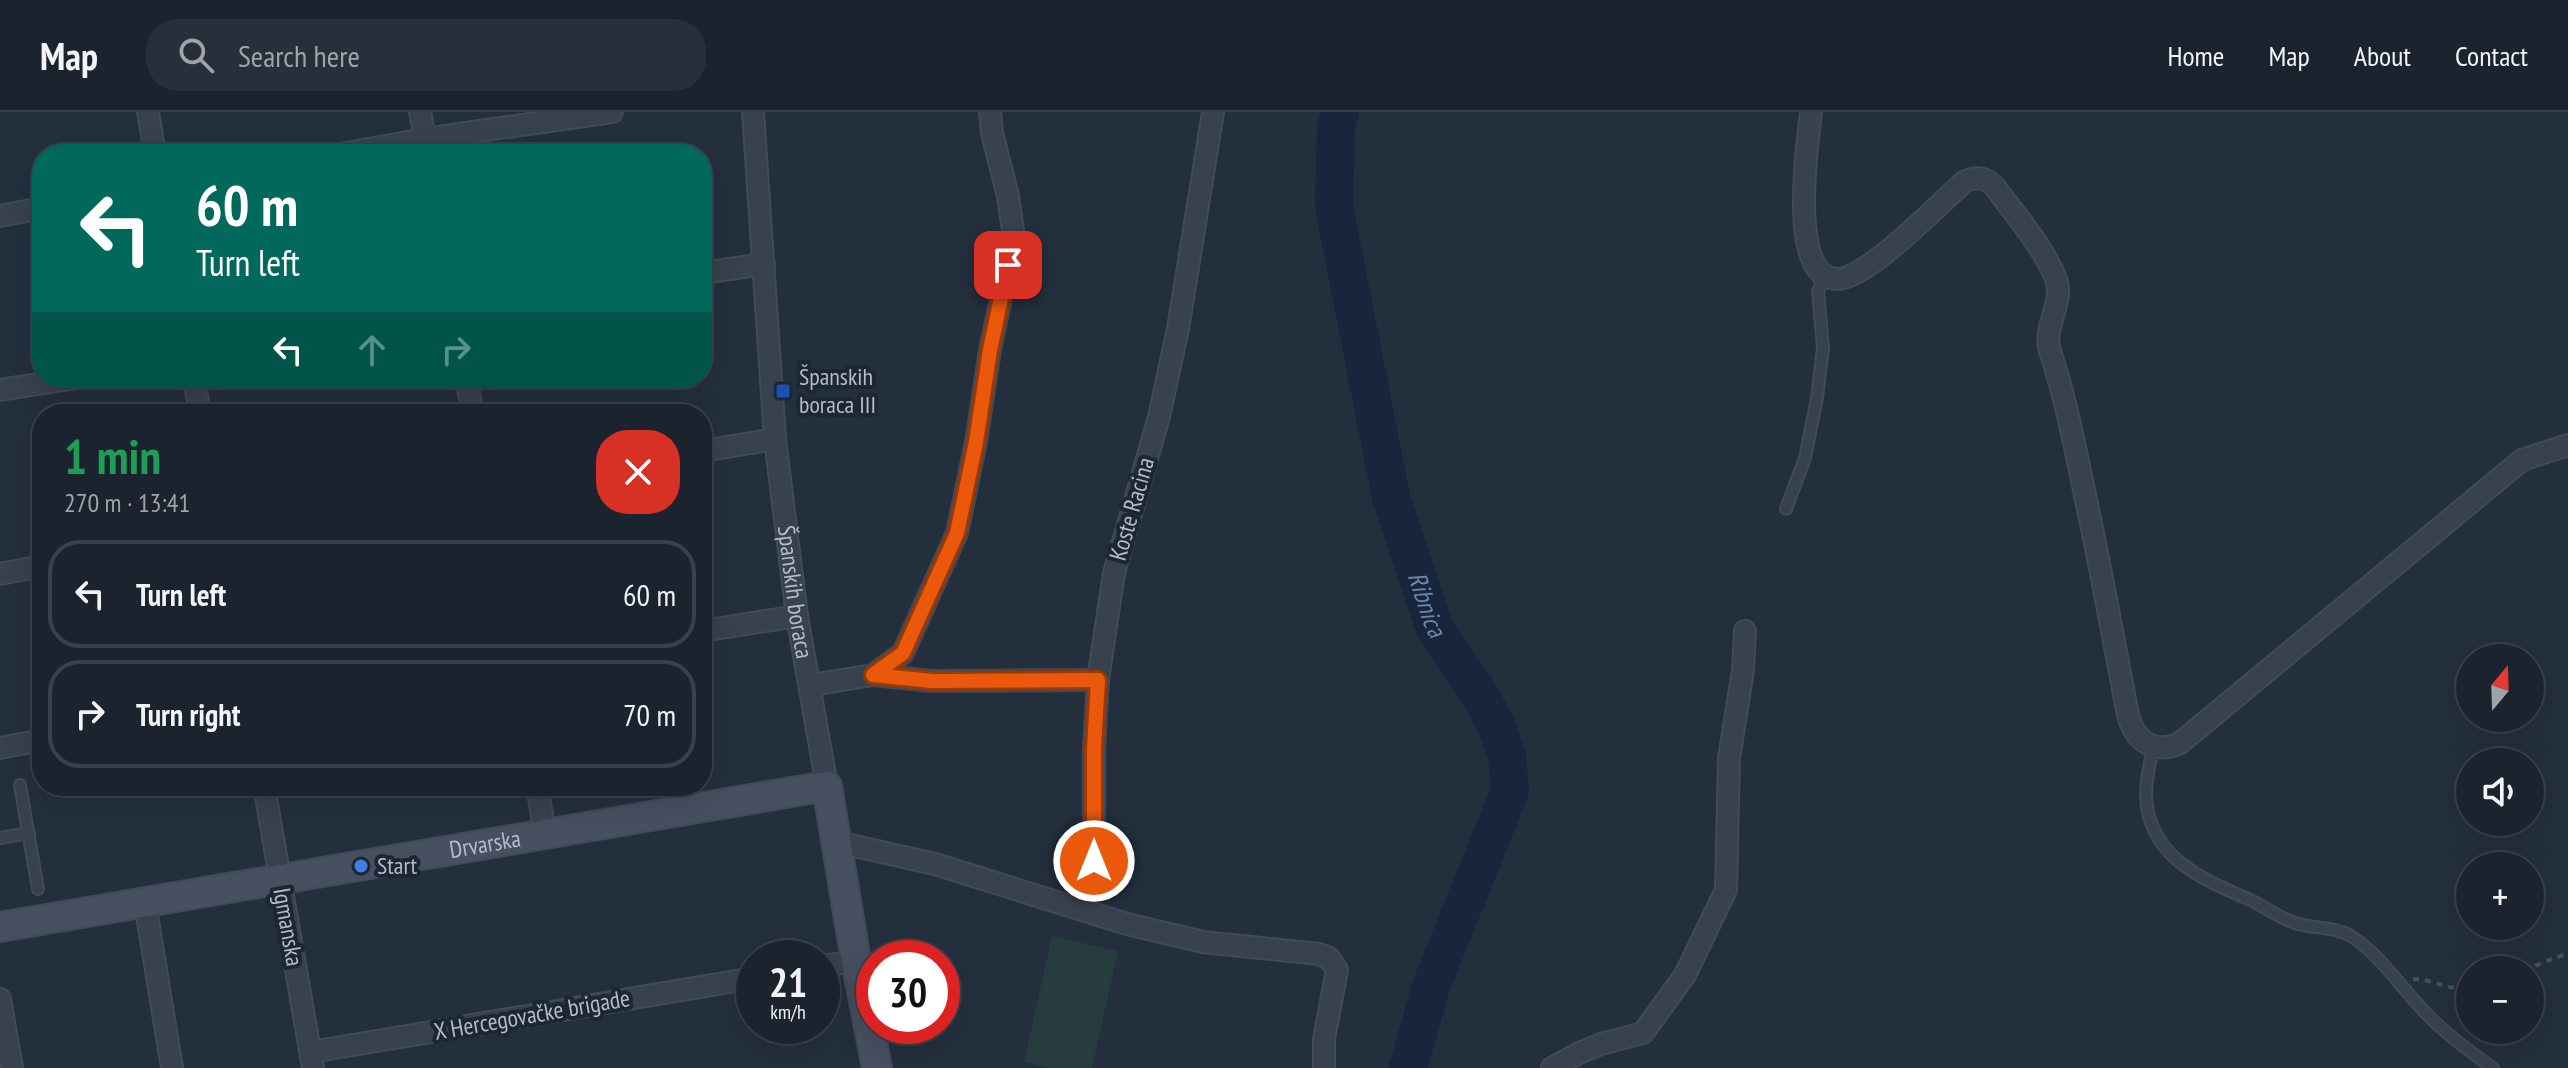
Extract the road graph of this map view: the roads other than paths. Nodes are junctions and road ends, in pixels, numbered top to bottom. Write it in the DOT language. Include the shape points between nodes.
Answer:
graph roads {
  1 [pos="148,112"];
  2 [pos="420,112"];
  3 [pos="612,112"];
  4 [pos="753,112"];
  5 [pos="990,112"];
  6 [pos="1213,112"];
  7 [pos="1811,112"];
  8 [pos="153,144"];
  9 [pos="426,144"];
  10 [pos="437,144"];
  11 [pos="32,210"];
  12 [pos="0,216"];
  13 [pos="764,264"];
  14 [pos="712,272"];
  15 [pos="1825,275"];
  16 [pos="32,385"];
  17 [pos="0,390"];
  18 [pos="775,439"];
  19 [pos="2568,445"];
  20 [pos="712,449"];
  21 [pos="1786,509"];
  22 [pos="32,568"];
  23 [pos="0,574"];
  24 [pos="797,616"];
  25 [pos="712,629"];
  26 [pos="1745,631"];
  27 [pos="873,675"];
  28 [pos="1098,680"];
  29 [pos="811,685"];
  30 [pos="32,742"];
  31 [pos="2153,747"];
  32 [pos="0,748"];
  33 [pos="20,785"];
  34 [pos="827,786"];
  35 [pos="266,796"];
  36 [pos="539,796"];
  37 [pos="29,833"];
  38 [pos="545,833"];
  39 [pos="0,838"];
  40 [pos="837,842"];
  41 [pos="279,881"];
  42 [pos="38,889"];
  43 [pos="145,903"];
  44 [pos="1082,909"];
  45 [pos="0,927"];
  46 [pos="856,961"];
  47 [pos="840,963"];
  48 [pos="736,981"];
  49 [pos="0,999"];
  50 [pos="872,1044"];
  51 [pos="312,1060"];
  52 [pos="12,1068"];
  53 [pos="172,1068"];
  54 [pos="877,1068"];
  55 [pos="1324,1068"];
  56 [pos="1552,1068"];
  57 [pos="2493,1068"];
  1 -- 8 [label="street"];
  2 -- 9 [label="street"];
  3 -- 10 [label="street"];
  4 -- 13 [label="street, Španskih boraca"];
  5 -- 27 [label="street" via="1014,237 976,442 957,533 903,653"];
  6 -- 28 [label="street, Koste Racina" via="1178,329 1114,573"];
  7 -- 15 [label="street" via="1804,216 1814,262"];
  11 -- 12 [label="street"];
  13 -- 14 [label="street"];
  13 -- 18 [label="street, Španskih boraca"];
  15 -- 21 [label="lane" via="1818,291 1823,348 1817,398 1805,458"];
  15 -- 31 [label="street" via="1840,279 1877,260 1972,178 1990,181 2040,250 2057,280 2048,348 2065,400 2128,715 2135,735"];
  16 -- 17 [label="street"];
  18 -- 20 [label="street"];
  18 -- 24 [label="street, Španskih boraca"];
  19 -- 31 [label="street" via="2522,460 2180,743"];
  22 -- 23 [label="street"];
  24 -- 25 [label="street"];
  24 -- 29 [label="street, Španskih boraca"];
  26 -- 56 [label="street" via="1729,758 1726,890 1685,975 1643,1033 1601,1044"];
  27 -- 28 [label="street" via="932,681"];
  27 -- 29 [label="street"];
  28 -- 44 [label="street, Koste Racina" via="1094,861"];
  29 -- 34 [label="street, Španskih boraca"];
  30 -- 32 [label="street"];
  31 -- 57 [label="lane" via="2147,807 2153,831 2170,855 2200,878 2283,919 2349,935 2445,1032"];
  33 -- 37 [label="lane"];
  34 -- 38 [label="main road, Drvarska"];
  34 -- 40 [label="main road, Španskih boraca"];
  35 -- 41 [label="street, Igmanska"];
  36 -- 38 [label="street"];
  37 -- 39 [label="lane"];
  37 -- 42 [label="lane"];
  38 -- 41 [label="main road, Drvarska"];
  40 -- 44 [label="street" via="935,864"];
  40 -- 46 [label="main road, Španskih boraca"];
  41 -- 43 [label="main road, Drvarska"];
  41 -- 51 [label="street, Igmanska"];
  43 -- 45 [label="main road, Drvarska"];
  43 -- 53 [label="street"];
  44 -- 55 [label="street" via="1203,942 1329,958 1337,970"];
  46 -- 47 [label="street"];
  48 -- 51 [label="street, X Hercegovačke brigade"];
  49 -- 52 [label="street"];
  50 -- 54 [label="main road, Španskih boraca"];
}
